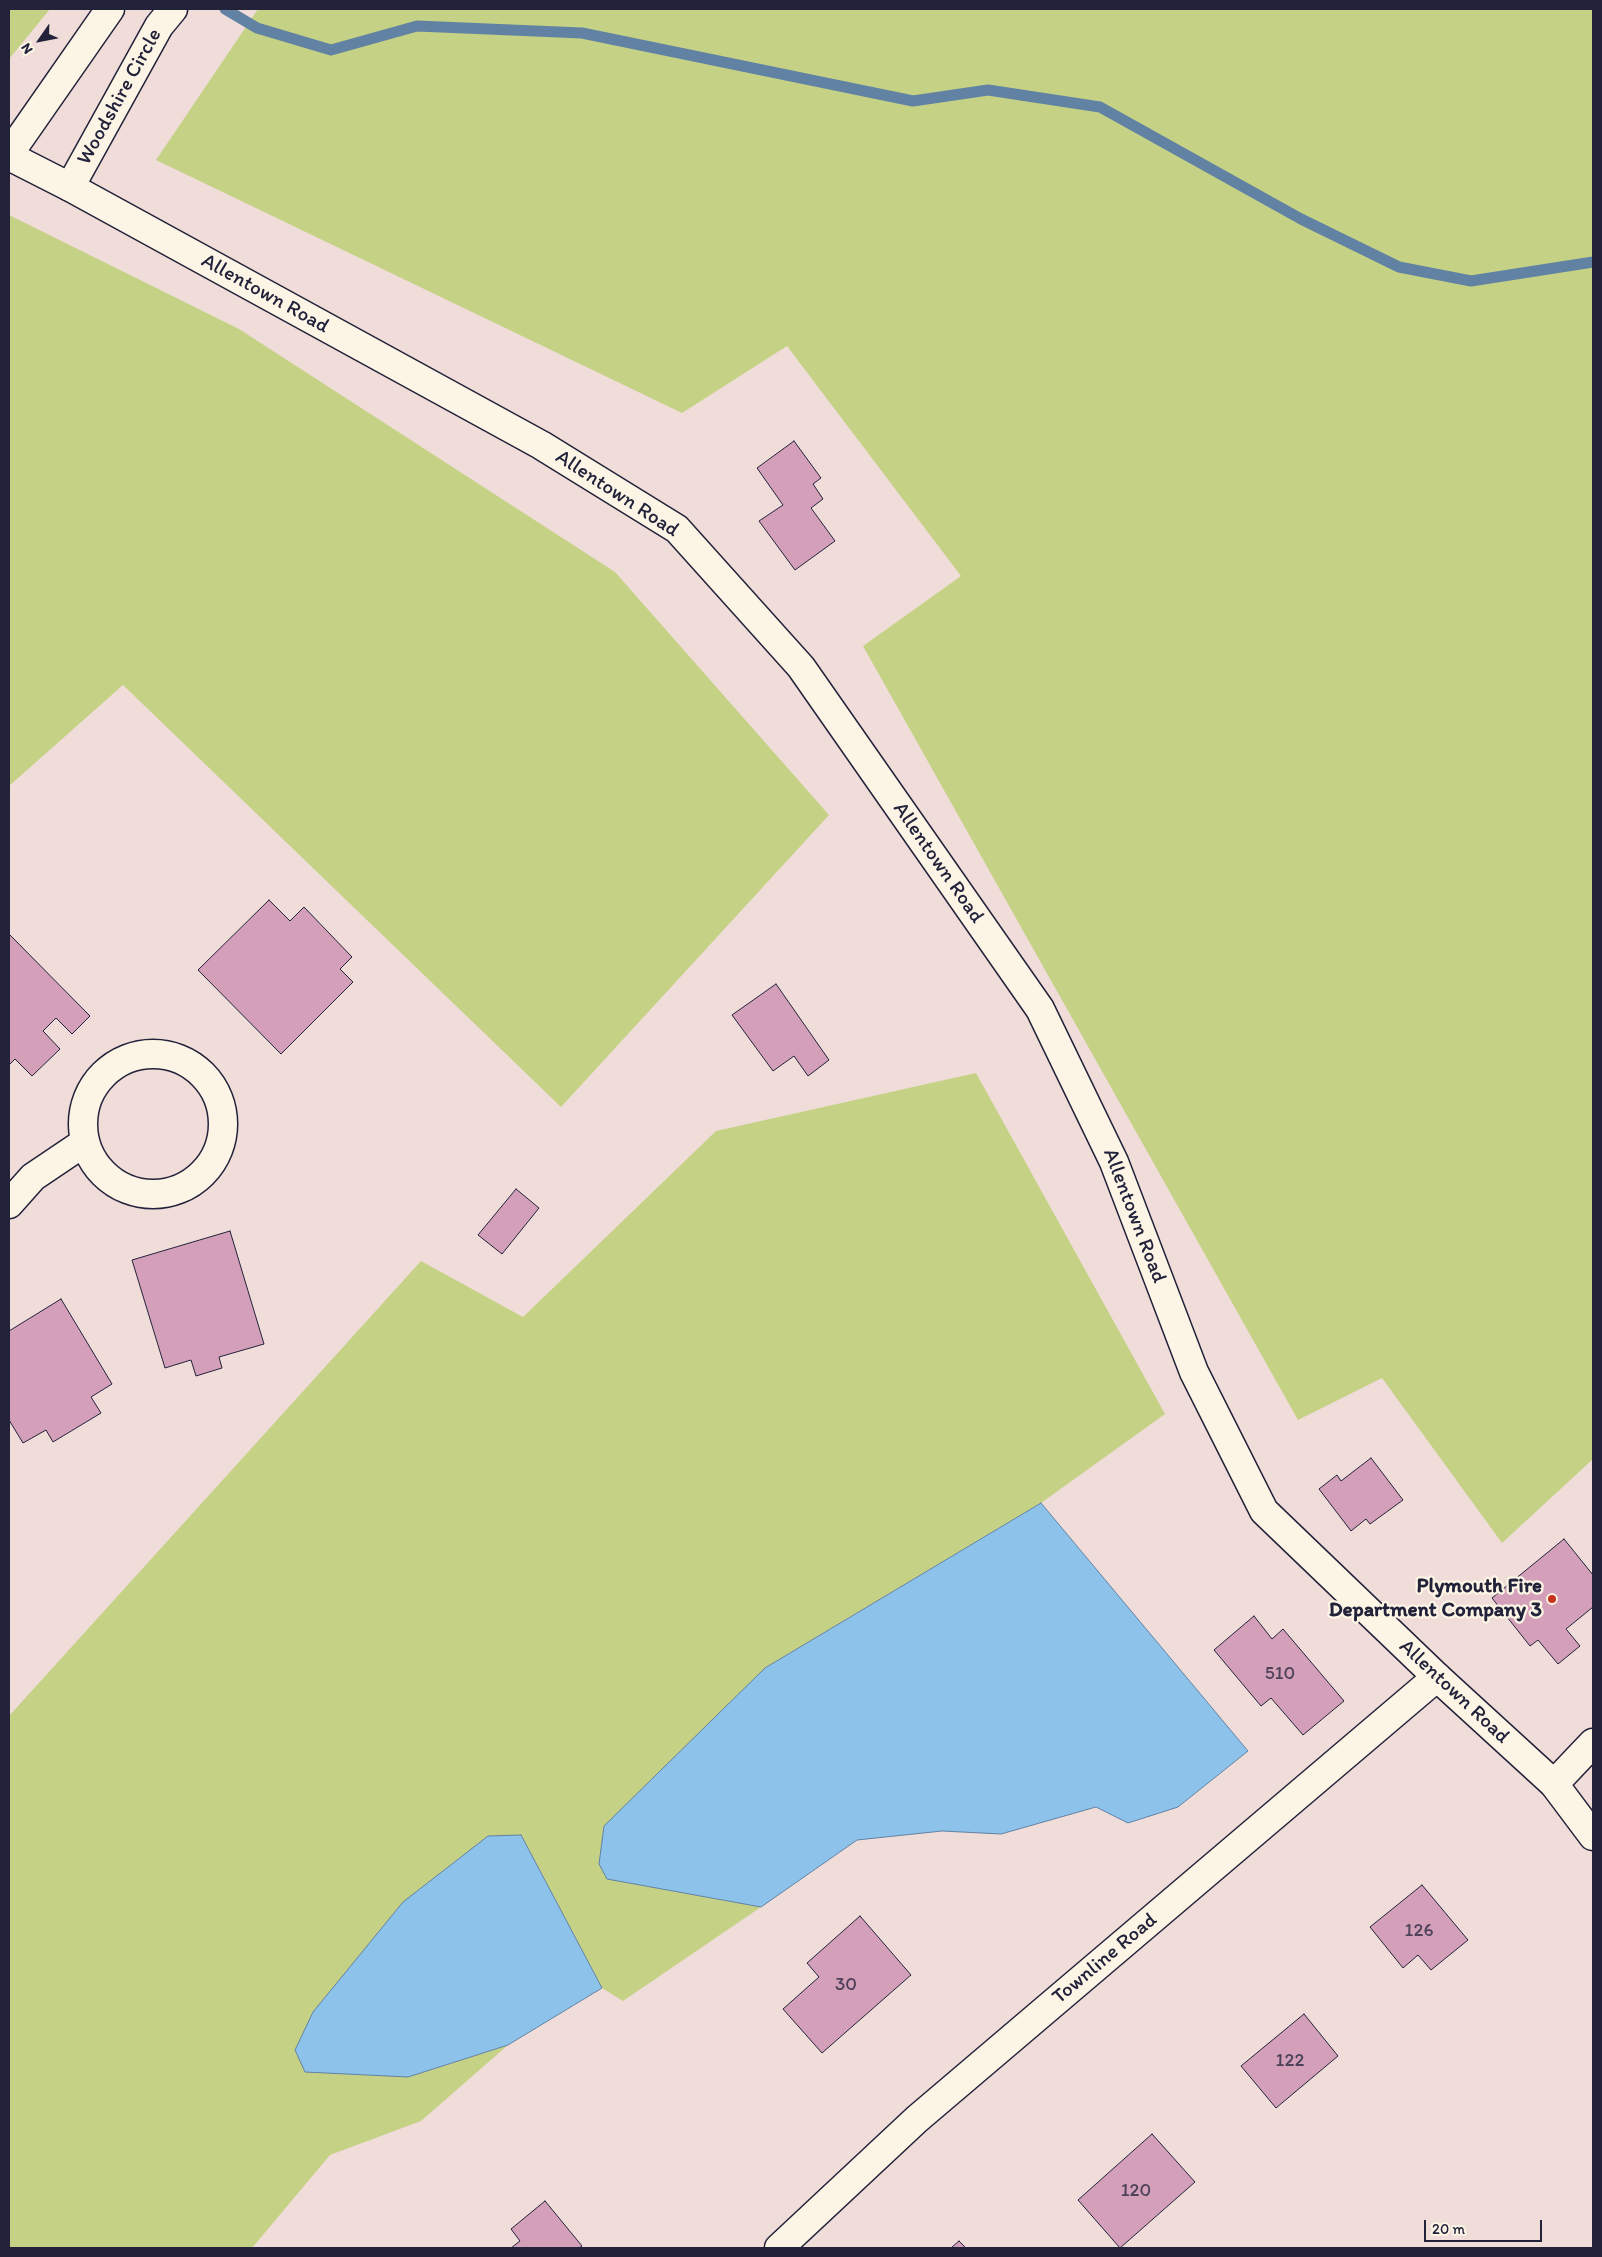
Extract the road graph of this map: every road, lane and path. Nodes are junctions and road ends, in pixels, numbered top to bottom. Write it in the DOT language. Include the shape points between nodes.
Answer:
graph roads {
  1 [pos="110,9"];
  2 [pos="173,9"];
  3 [pos="9,155"];
  4 [pos="70,187"];
  5 [pos="85,1142"];
  6 [pos="9,1204"];
  7 [pos="1437,1677"];
  8 [pos="1593,1743"];
  9 [pos="1554,1784"];
  10 [pos="1593,1836"];
  11 [pos="779,2248"];
  1 -- 3 [label="street"];
  2 -- 4 [label="street, Woodshire Circle" via="159,26"];
  3 -- 4 [label="street, Allentown Road"];
  4 -- 7 [label="street, Allentown Road" via="541,445 678,529 801,667 1040,1009 1114,1162 1194,1372 1264,1511"];
  5 -- 5 [label="street" via="94,1163 110,1180 129,1190 151,1195 172,1192 193,1183 209,1168 220,1148 224,1126 220,1102 209,1081 191,1065 169,1055 145,1054 122,1061 102,1075 89,1095 83,1119"];
  5 -- 6 [label="street" via="33,1177"];
  7 -- 9 [label="street, Allentown Road"];
  7 -- 11 [label="street, Townline Road" via="917,2118"];
  8 -- 9 [label="street"];
  9 -- 10 [label="street, Allentown Road"];
}
